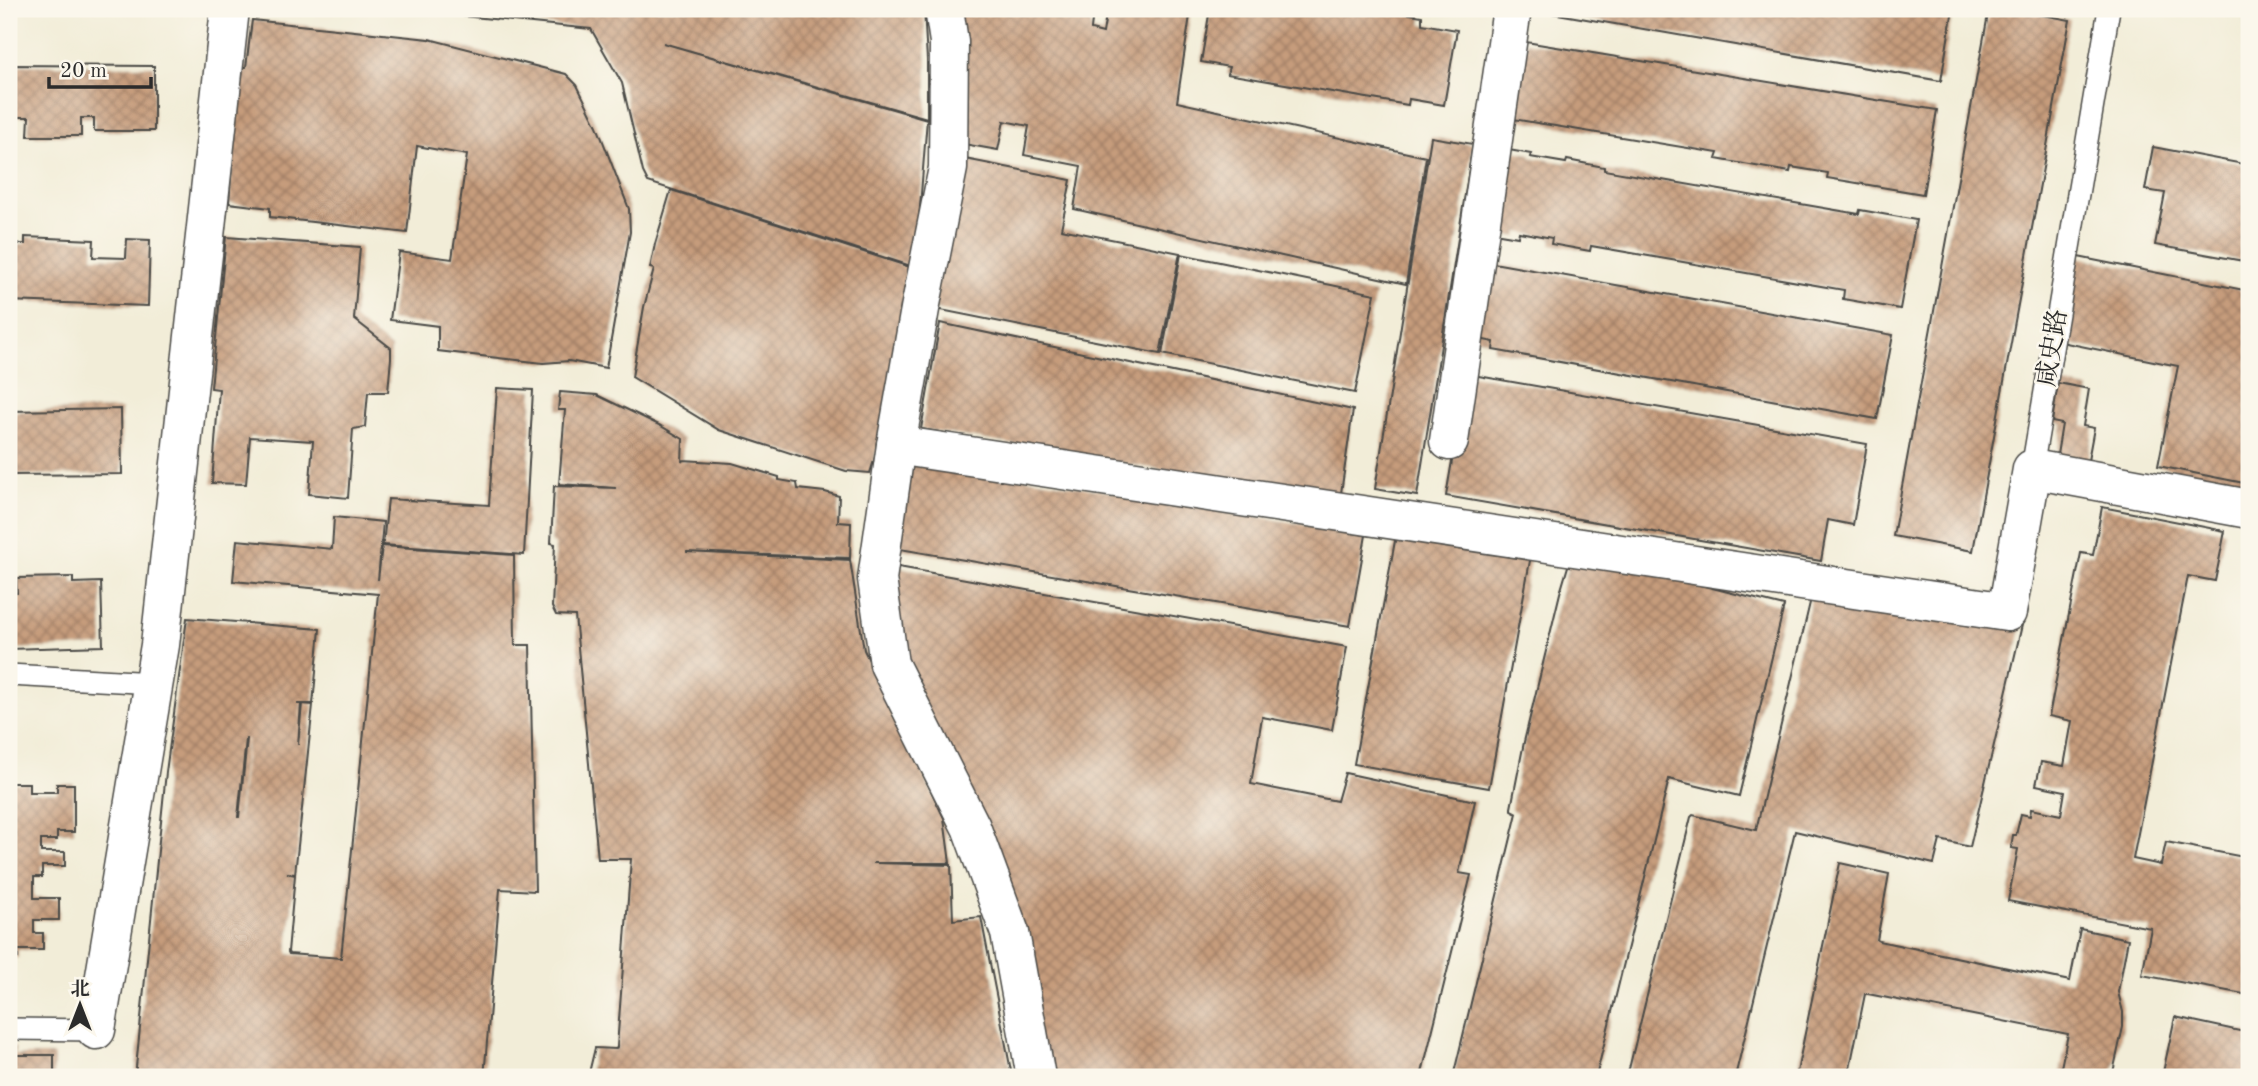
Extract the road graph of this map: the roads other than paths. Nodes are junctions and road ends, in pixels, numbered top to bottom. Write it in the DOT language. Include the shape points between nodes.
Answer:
graph roads {
  1 [pos="230,9"];
  2 [pos="944,9"];
  3 [pos="1512,9"];
  4 [pos="2109,9"];
  5 [pos="1449,441"];
  6 [pos="896,445"];
  7 [pos="2032,469"];
  8 [pos="2249,509"];
  9 [pos="9,675"];
  10 [pos="154,683"];
  11 [pos="9,1029"];
  12 [pos="96,1030"];
  13 [pos="1036,1077"];
  1 -- 10 [label="street"];
  2 -- 6 [label="street" via="949,42 948,168"];
  3 -- 5 [label="street"];
  4 -- 7 [label="lane, 咸史路"];
  6 -- 7 [label="street" via="2007,612"];
  6 -- 13 [label="street" via="877,579 889,664 971,827 1010,933"];
  7 -- 8 [label="street"];
  9 -- 10 [label="lane"];
  10 -- 12 [label="street"];
  11 -- 12 [label="lane"];
}
